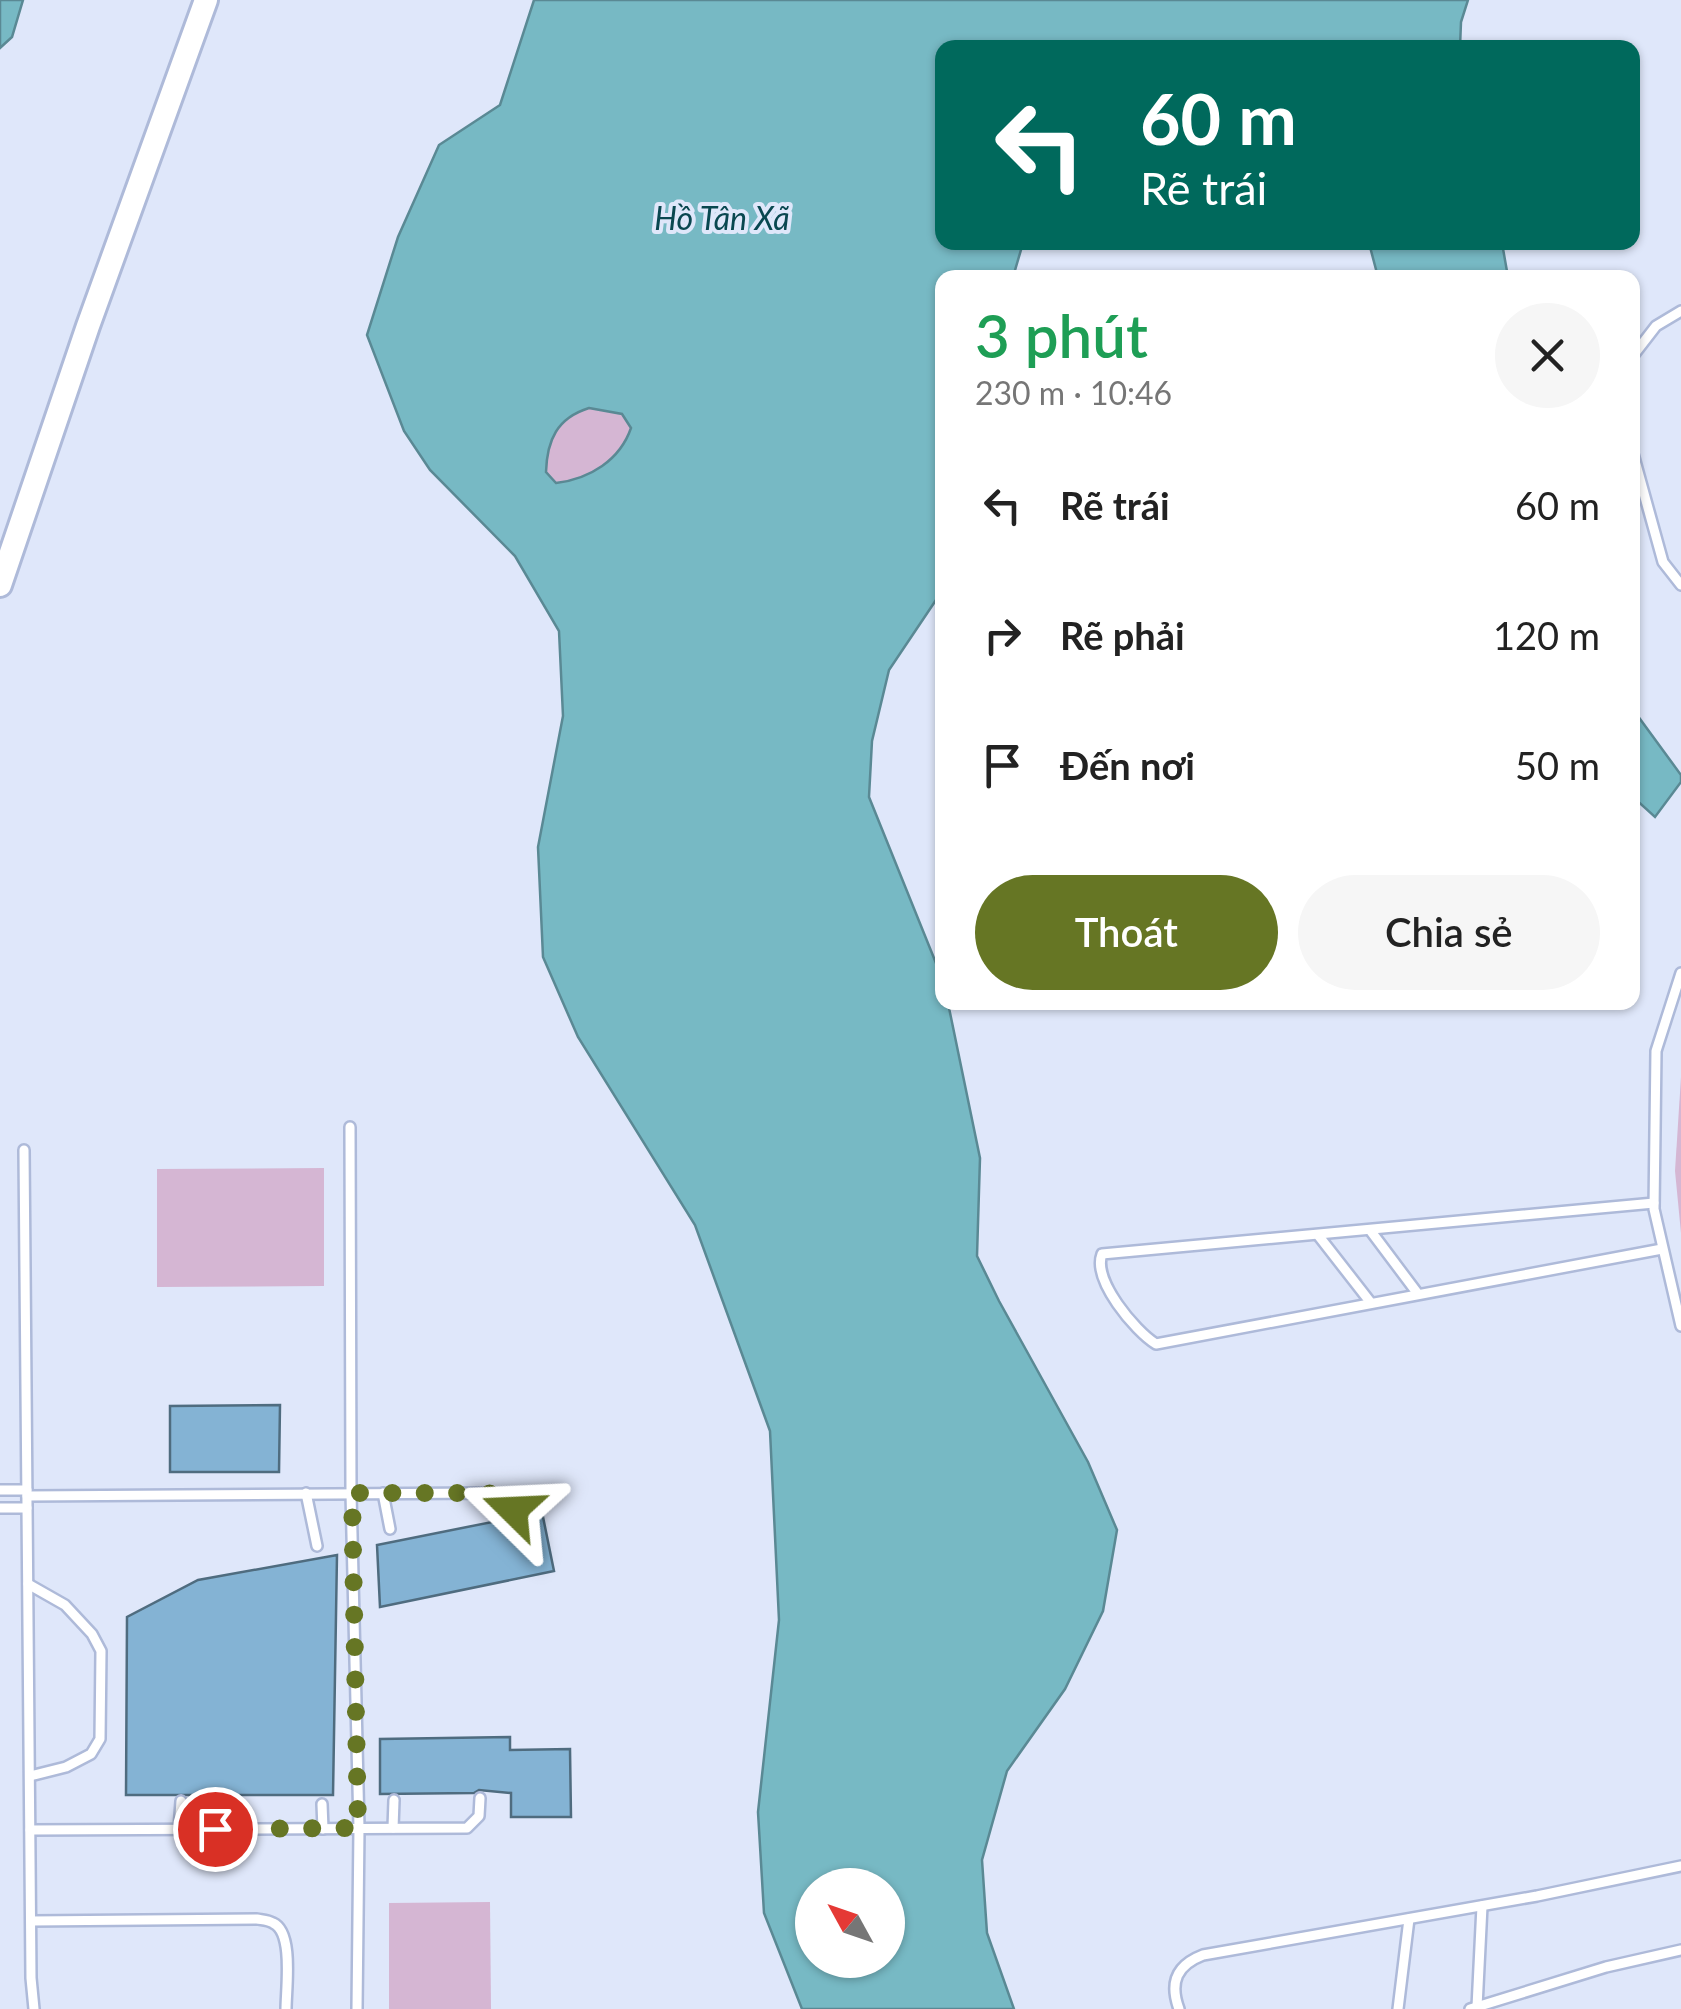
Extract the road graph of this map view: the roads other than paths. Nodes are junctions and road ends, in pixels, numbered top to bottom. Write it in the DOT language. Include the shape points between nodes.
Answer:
graph roads {
  1 [pos="206,0"];
  2 [pos="1681,311"];
  3 [pos="1640,347"];
  4 [pos="1640,479"];
  5 [pos="0,585"];
  6 [pos="1681,585"];
  7 [pos="1681,973"];
  8 [pos="350,1127"];
  9 [pos="24,1150"];
  10 [pos="1654,1203"];
  11 [pos="1370,1230"];
  12 [pos="1318,1235"];
  13 [pos="1662,1248"];
  14 [pos="1418,1294"];
  15 [pos="1371,1303"];
  16 [pos="1681,1326"];
  17 [pos="0,1490"];
  18 [pos="27,1493"];
  19 [pos="306,1493"];
  20 [pos="352,1493"];
  21 [pos="383,1493"];
  22 [pos="0,1508"];
  23 [pos="27,1508"];
  24 [pos="513,1510"];
  25 [pos="390,1529"];
  26 [pos="317,1546"];
  27 [pos="28,1584"];
  28 [pos="30,1776"];
  29 [pos="480,1798"];
  30 [pos="394,1800"];
  31 [pos="181,1801"];
  32 [pos="322,1804"];
  33 [pos="358,1828"];
  34 [pos="393,1828"];
  35 [pos="179,1829"];
  36 [pos="323,1829"];
  37 [pos="30,1830"];
  38 [pos="1681,1866"];
  39 [pos="1482,1906"];
  40 [pos="1408,1919"];
  41 [pos="30,1920"];
  42 [pos="1681,1950"];
  43 [pos="1474,2008"];
  44 [pos="34,2009"];
  45 [pos="286,2009"];
  46 [pos="357,2009"];
  47 [pos="1179,2009"];
  48 [pos="1398,2009"];
  1 -- 5 [label="street"];
  2 -- 3 [label="lane" via="1656,326"];
  4 -- 6 [label="lane" via="1663,562"];
  7 -- 10 [label="lane" via="1656,1051"];
  8 -- 20 [label="lane"];
  9 -- 18 [label="lane"];
  10 -- 11 [label="lane"];
  10 -- 13 [label="lane"];
  11 -- 12 [label="lane"];
  11 -- 14 [label="lane"];
  12 -- 15 [label="lane"];
  12 -- 15 [label="lane" via="1102,1254 1099,1262 1119,1306 1156,1344"];
  13 -- 14 [label="lane"];
  13 -- 16 [label="lane"];
  14 -- 15 [label="lane"];
  17 -- 18 [label="lane"];
  18 -- 19 [label="lane"];
  18 -- 23 [label="lane"];
  19 -- 20 [label="lane"];
  19 -- 26 [label="lane"];
  20 -- 21 [label="lane"];
  20 -- 33 [label="lane"];
  21 -- 24 [label="lane" via="487,1493 510,1502"];
  21 -- 25 [label="lane"];
  22 -- 23 [label="lane"];
  23 -- 27 [label="lane"];
  27 -- 28 [label="lane"];
  27 -- 28 [label="lane" via="65,1605 101,1650 100,1739 91,1754 66,1768"];
  28 -- 37 [label="lane"];
  29 -- 34 [label="lane" via="479,1816 467,1828"];
  30 -- 34 [label="lane"];
  31 -- 35 [label="lane"];
  32 -- 36 [label="lane"];
  33 -- 34 [label="lane"];
  33 -- 36 [label="lane"];
  33 -- 46 [label="lane"];
  35 -- 36 [label="lane"];
  35 -- 37 [label="lane"];
  37 -- 41 [label="lane"];
  38 -- 39 [label="lane"];
  39 -- 40 [label="lane"];
  39 -- 43 [label="lane"];
  40 -- 47 [label="lane" via="1185,1962 1177,1971"];
  40 -- 48 [label="lane"];
  41 -- 44 [label="lane"];
  41 -- 45 [label="lane" via="273,1922 286,1944"];
  42 -- 43 [label="lane"];
}
